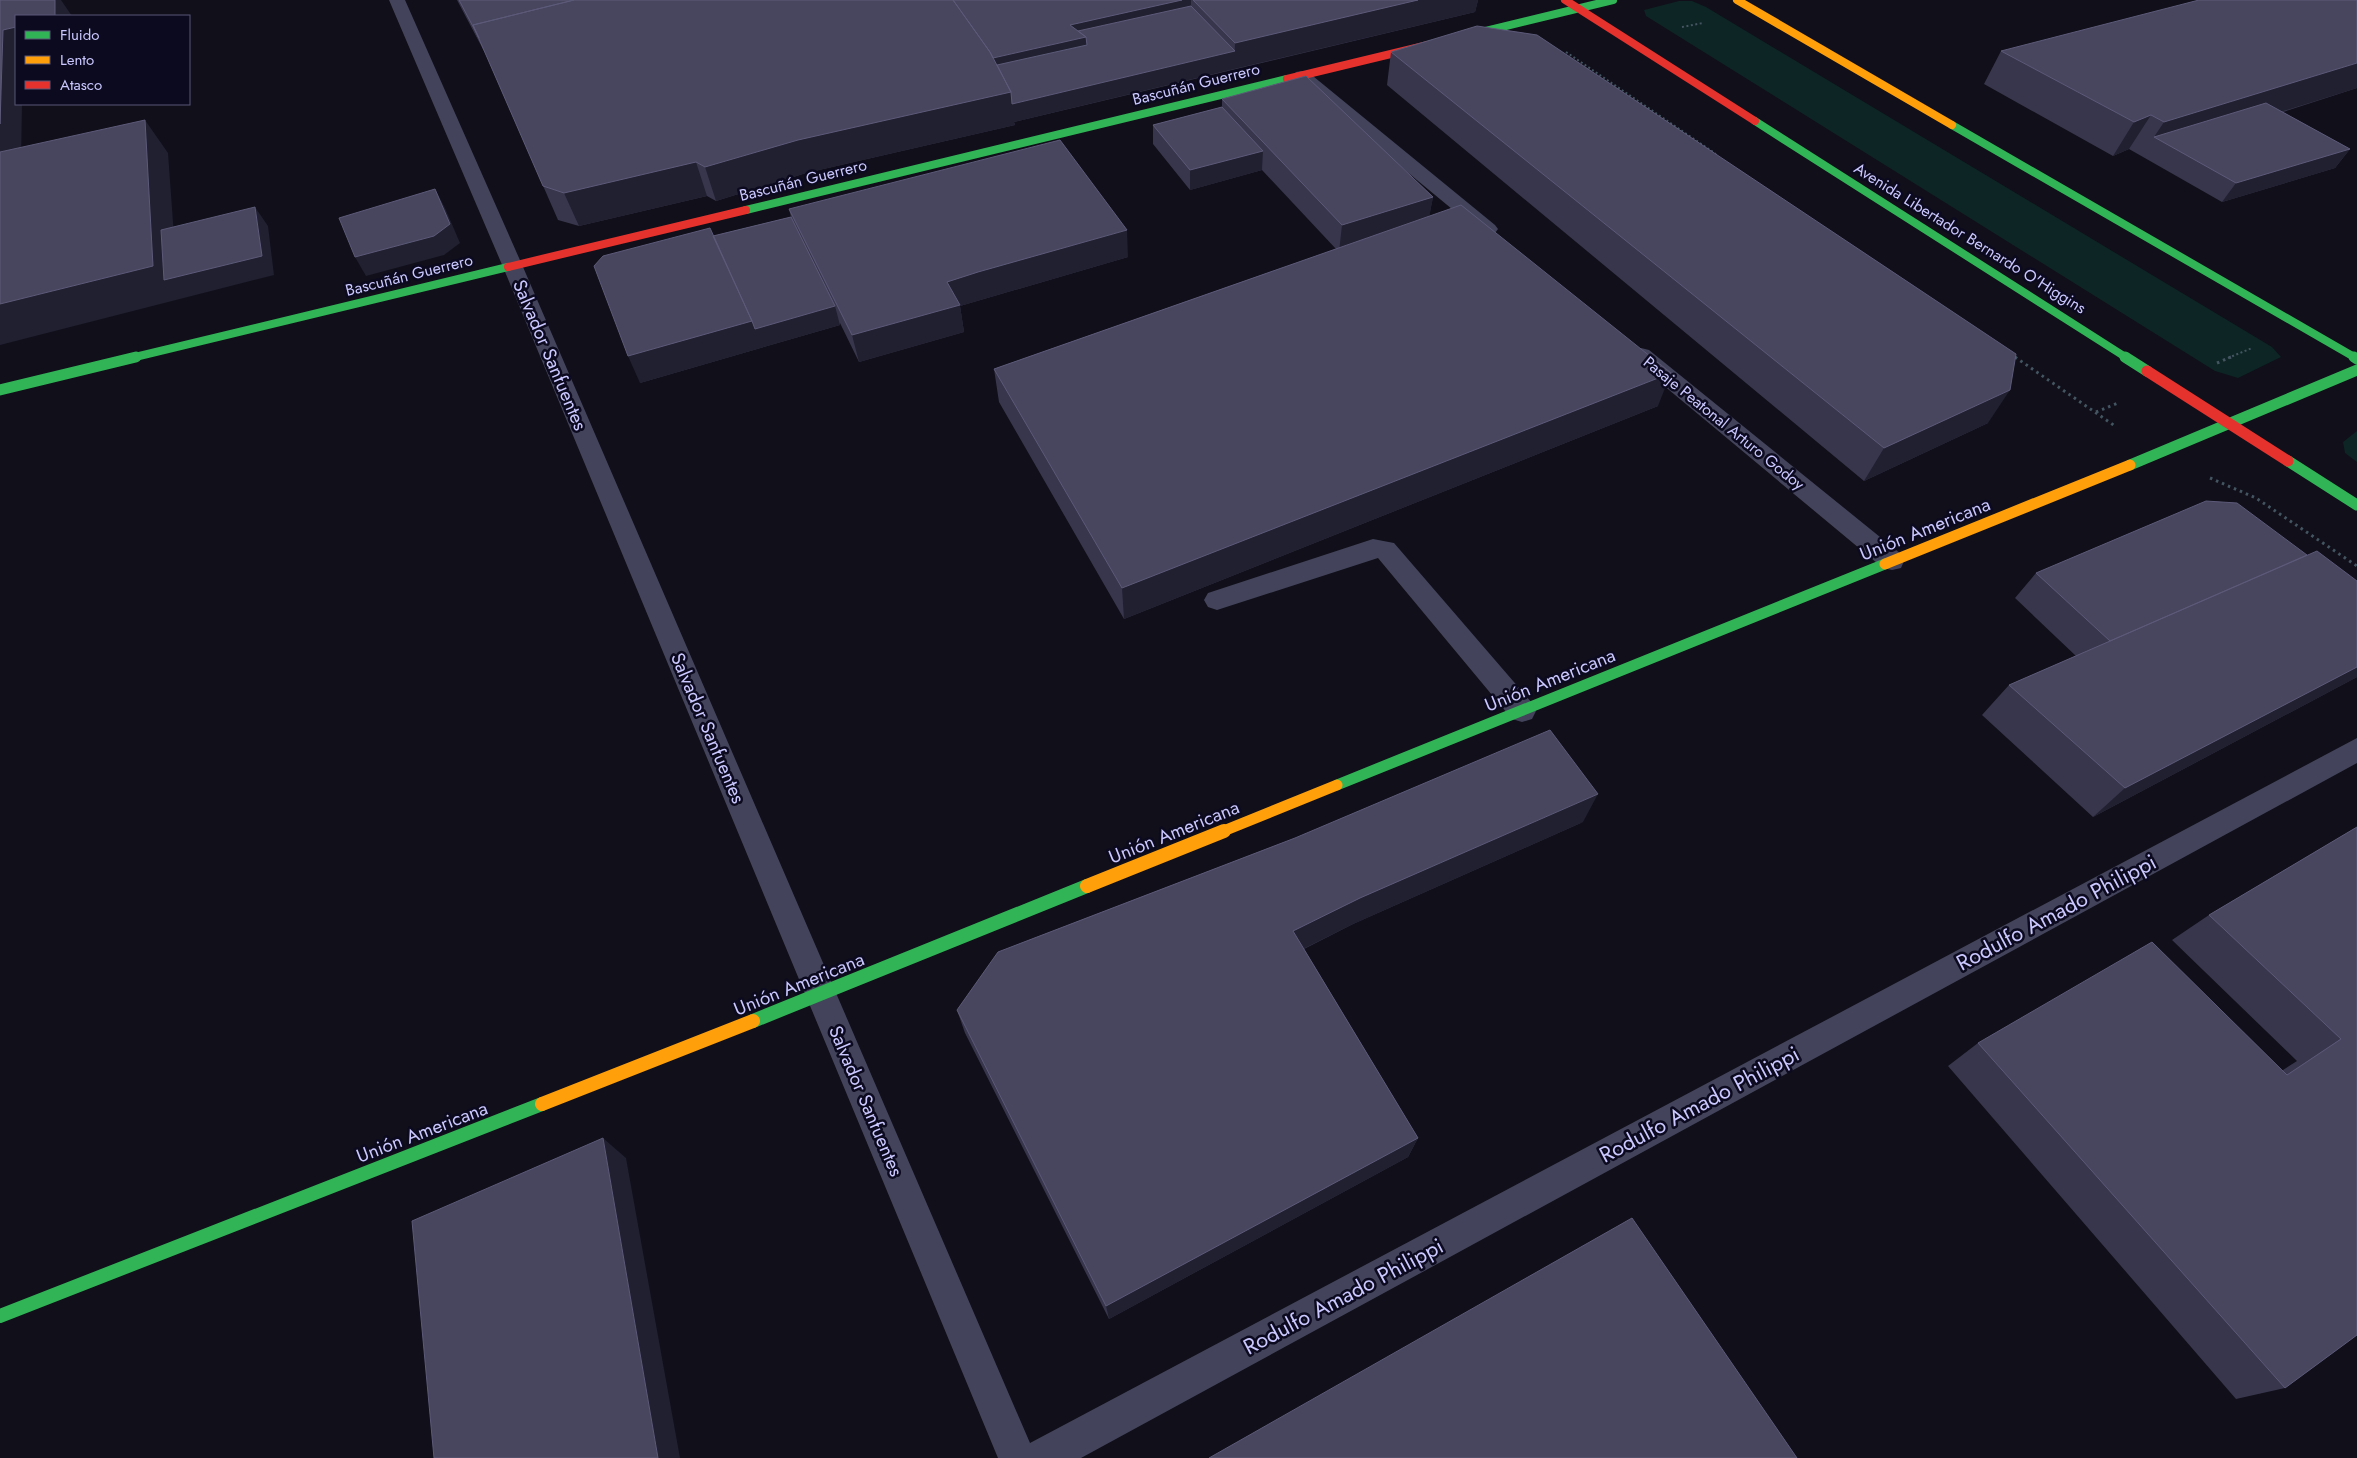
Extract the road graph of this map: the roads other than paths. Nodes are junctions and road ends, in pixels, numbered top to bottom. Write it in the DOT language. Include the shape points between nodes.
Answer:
graph roads {
  1 [pos="397,0"];
  2 [pos="1565,0"];
  3 [pos="1613,0"];
  4 [pos="1737,0"];
  5 [pos="1577,8"];
  6 [pos="1302,76"];
  7 [pos="1501,239"];
  8 [pos="513,267"];
  9 [pos="1624,340"];
  10 [pos="2357,359"];
  11 [pos="2357,370"];
  12 [pos="0,390"];
  13 [pos="2232,424"];
  14 [pos="2357,504"];
  15 [pos="1892,561"];
  16 [pos="1217,600"];
  17 [pos="1522,710"];
  18 [pos="2357,750"];
  19 [pos="820,994"];
  20 [pos="0,1316"];
  21 [pos="1017,1458"];
  22 [pos="1042,1458"];
  1 -- 8 [label="street, Salvador Sanfuentes"];
  2 -- 5 [label="street, Avenida Libertador Bernardo O'Higgins"];
  3 -- 5 [label="street, Bascuñán Guerrero"];
  4 -- 10 [label="street"];
  5 -- 6 [label="street, Bascuñán Guerrero"];
  5 -- 13 [label="street, Avenida Libertador Bernardo O'Higgins"];
  6 -- 7 [label="street"];
  6 -- 8 [label="street, Bascuñán Guerrero"];
  8 -- 12 [label="street, Bascuñán Guerrero"];
  8 -- 19 [label="street, Salvador Sanfuentes"];
  9 -- 15 [label="street, Pasaje Peatonal Arturo Godoy"];
  11 -- 13 [label="street, Unión Americana"];
  13 -- 14 [label="street, Avenida Libertador Bernardo O'Higgins"];
  13 -- 15 [label="street, Unión Americana"];
  15 -- 17 [label="street, Unión Americana"];
  16 -- 17 [label="street" via="1373,548 1385,549"];
  17 -- 19 [label="street, Unión Americana"];
  18 -- 22 [label="street, Rodulfo Amado Philippi"];
  19 -- 20 [label="street, Unión Americana"];
  19 -- 21 [label="street, Salvador Sanfuentes"];
}
